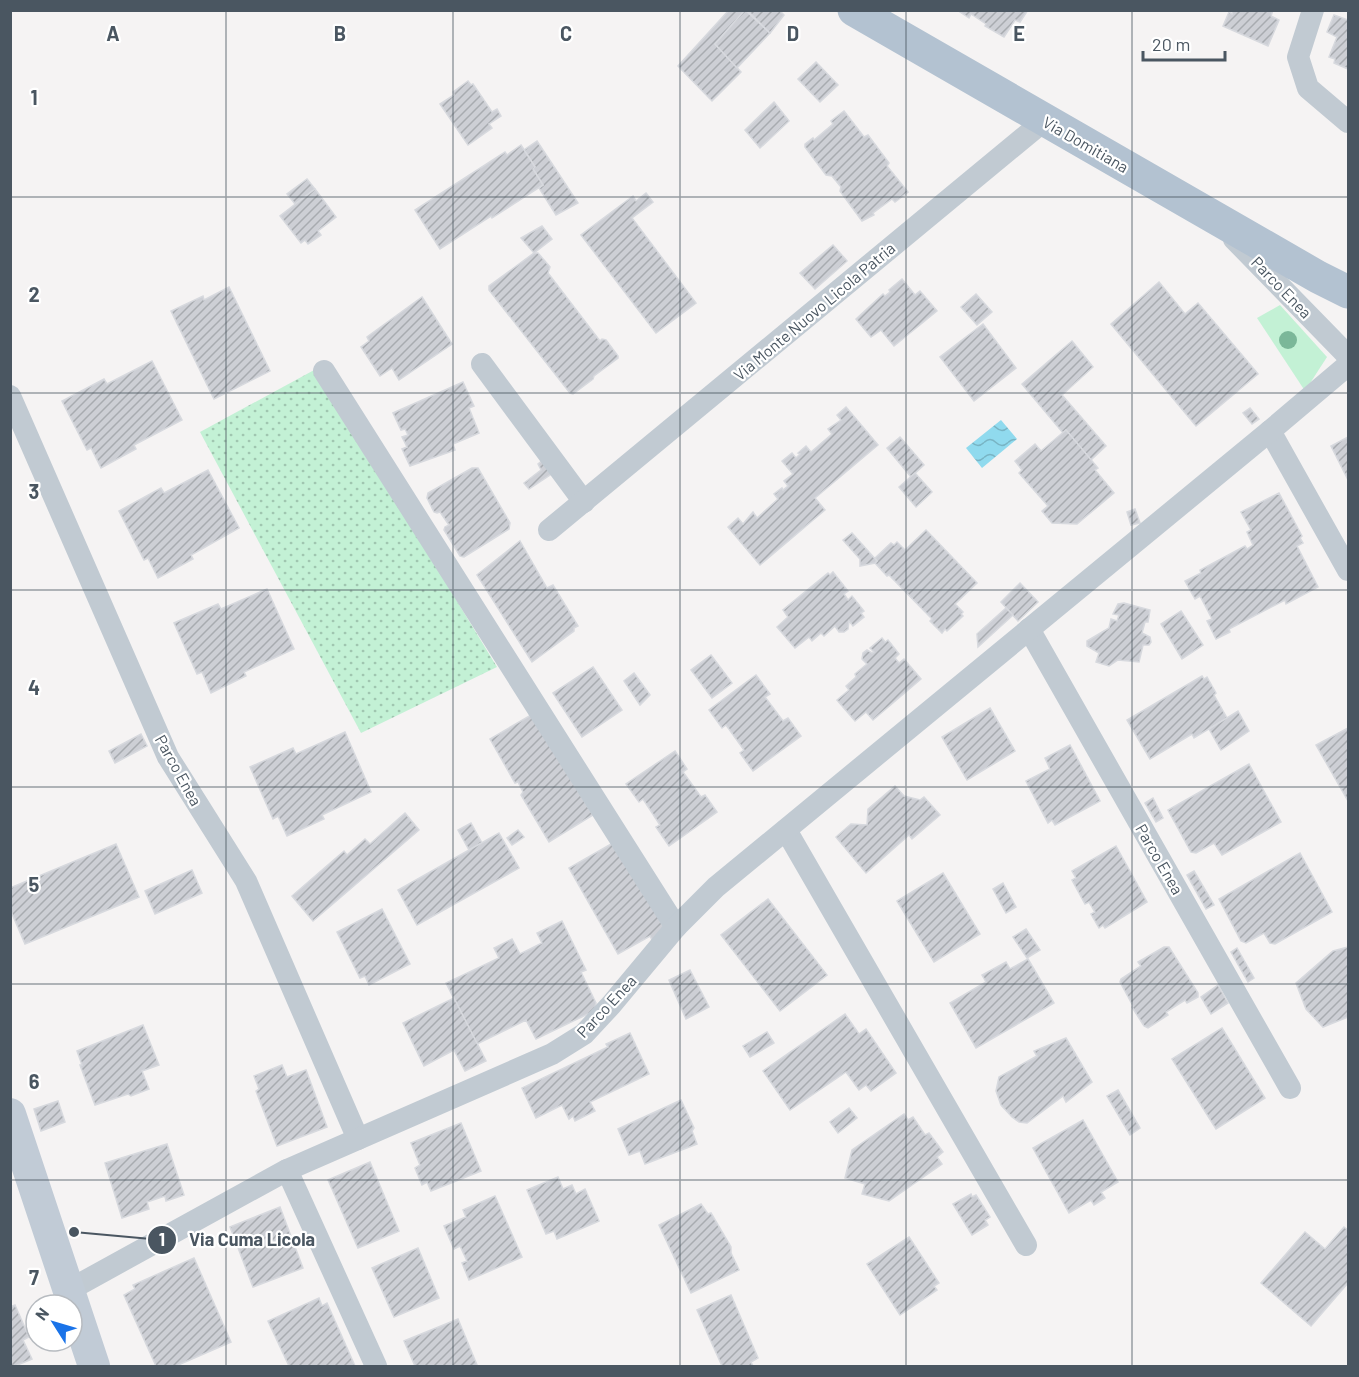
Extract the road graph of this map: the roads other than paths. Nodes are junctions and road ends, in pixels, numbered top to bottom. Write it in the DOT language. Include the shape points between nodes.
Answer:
graph roads {
  1 [pos="1313,10"];
  2 [pos="873,15"];
  3 [pos="1045,120"];
  4 [pos="1348,122"];
  5 [pos="1215,218"];
  6 [pos="1348,292"];
  7 [pos="1348,356"];
  8 [pos="482,364"];
  9 [pos="1348,364"];
  10 [pos="324,371"];
  11 [pos="10,396"];
  12 [pos="1270,432"];
  13 [pos="584,502"];
  14 [pos="549,530"];
  15 [pos="1348,570"];
  16 [pos="1029,629"];
  17 [pos="786,830"];
  18 [pos="676,927"];
  19 [pos="1290,1088"];
  20 [pos="10,1114"];
  21 [pos="358,1139"];
  22 [pos="287,1170"];
  23 [pos="1026,1245"];
  24 [pos="69,1290"];
  25 [pos="94,1366"];
  26 [pos="376,1366"];
  1 -- 4 [label="street" via="1298,57 1308,88"];
  2 -- 3 [label="main road, Via Domitiana"];
  3 -- 5 [label="main road, Via Domitiana"];
  3 -- 13 [label="street, Via Monte Nuovo Licola Patria"];
  5 -- 6 [label="main road, Via Domitiana"];
  5 -- 7 [label="street, Parco Enea"];
  8 -- 13 [label="street"];
  9 -- 12 [label="street, Parco Enea"];
  10 -- 18 [label="street"];
  11 -- 21 [label="street, Parco Enea" via="168,757 246,881"];
  12 -- 15 [label="street"];
  12 -- 16 [label="street, Parco Enea"];
  13 -- 14 [label="street, Via Monte Nuovo Licola Patria"];
  16 -- 17 [label="street, Parco Enea"];
  16 -- 19 [label="street, Parco Enea"];
  17 -- 18 [label="street, Parco Enea" via="716,887"];
  17 -- 23 [label="street"];
  18 -- 21 [label="street, Parco Enea" via="584,1034 552,1054"];
  20 -- 24 [label="street"];
  21 -- 22 [label="street, Parco Enea"];
  22 -- 24 [label="street, Parco Enea"];
  22 -- 26 [label="street"];
  24 -- 25 [label="street"];
}
